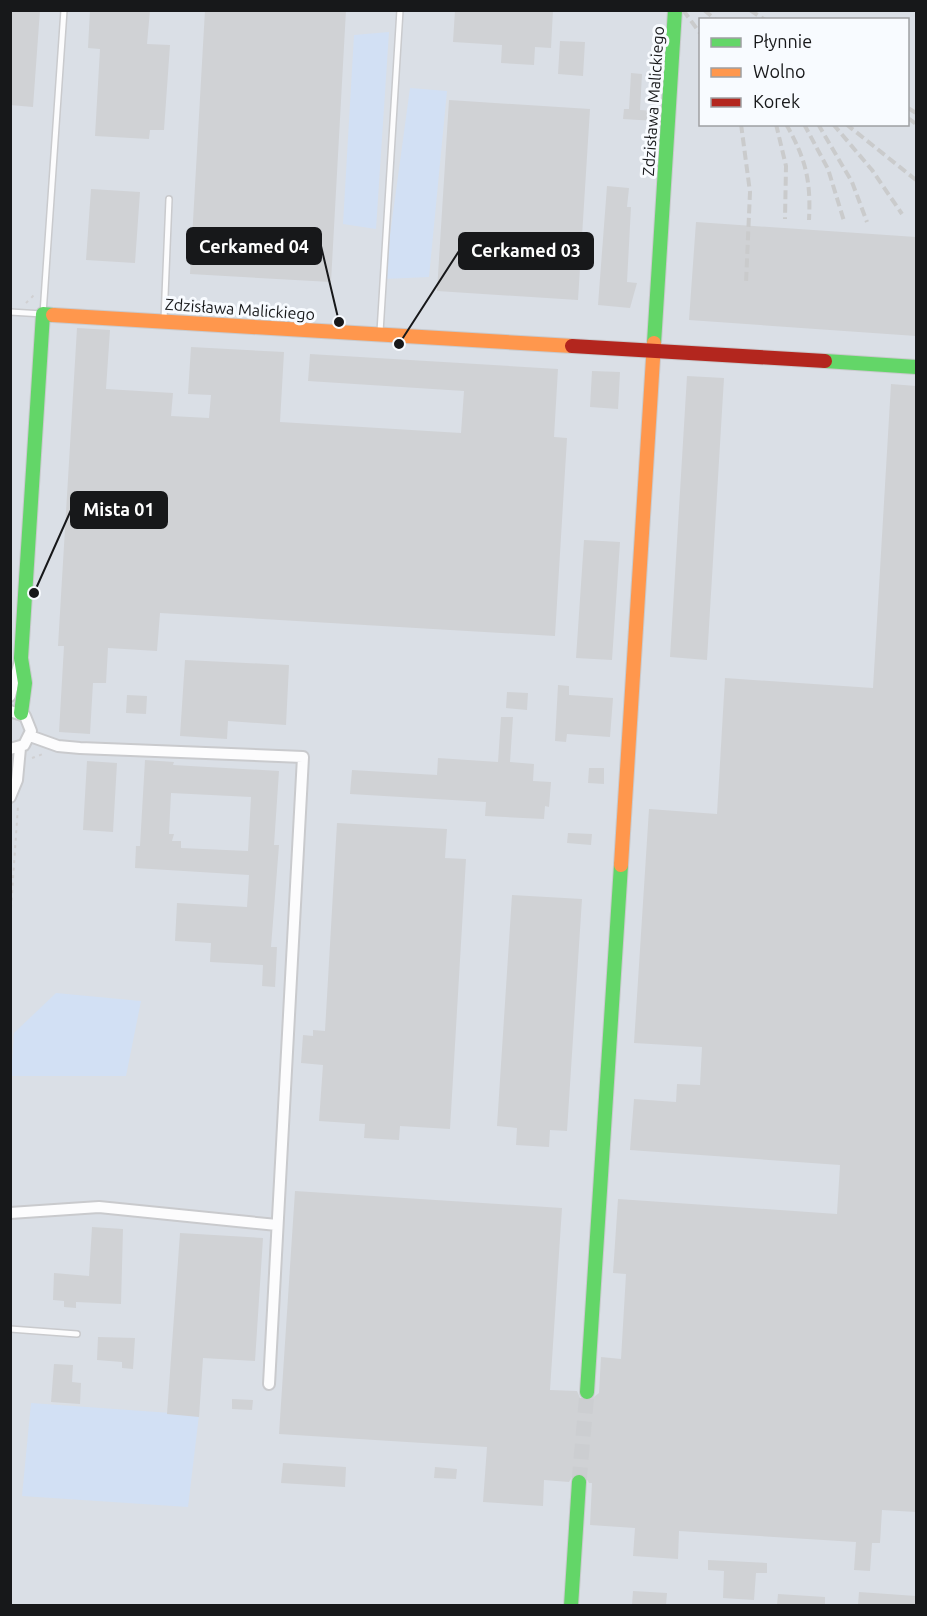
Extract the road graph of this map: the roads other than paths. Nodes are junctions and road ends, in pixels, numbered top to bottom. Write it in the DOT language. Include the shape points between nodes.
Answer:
graph roads {
  1 [pos="64,10"];
  2 [pos="400,10"];
  3 [pos="675,10"];
  4 [pos="170,198"];
  5 [pos="10,312"];
  6 [pos="43,314"];
  7 [pos="164,321"];
  8 [pos="380,335"];
  9 [pos="653,352"];
  10 [pos="916,367"];
  11 [pos="21,658"];
  12 [pos="10,696"];
  13 [pos="16,712"];
  14 [pos="30,736"];
  15 [pos="15,748"];
  16 [pos="14,798"];
  17 [pos="10,1213"];
  18 [pos="277,1225"];
  19 [pos="10,1329"];
  20 [pos="78,1334"];
  21 [pos="268,1384"];
  22 [pos="586,1392"];
  23 [pos="579,1482"];
  24 [pos="571,1605"];
  1 -- 6 [label="lane"];
  2 -- 8 [label="lane"];
  3 -- 9 [label="street, Zdzisława Malickiego"];
  4 -- 7 [label="lane"];
  5 -- 6 [label="lane"];
  6 -- 7 [label="street, Zdzisława Malickiego"];
  6 -- 11 [label="street"];
  7 -- 8 [label="street, Zdzisława Malickiego"];
  8 -- 9 [label="street, Zdzisława Malickiego"];
  9 -- 10 [label="street"];
  9 -- 22 [label="street"];
  11 -- 12 [label="street"];
  11 -- 13 [label="street" via="25,683"];
  13 -- 14 [label="street" via="29,720"];
  14 -- 15 [label="street"];
  14 -- 18 [label="street" via="58,746 80,748 303,757"];
  15 -- 16 [label="street"];
  17 -- 18 [label="street" via="99,1207"];
  18 -- 21 [label="street"];
  19 -- 20 [label="lane"];
  23 -- 24 [label="street"];
}
